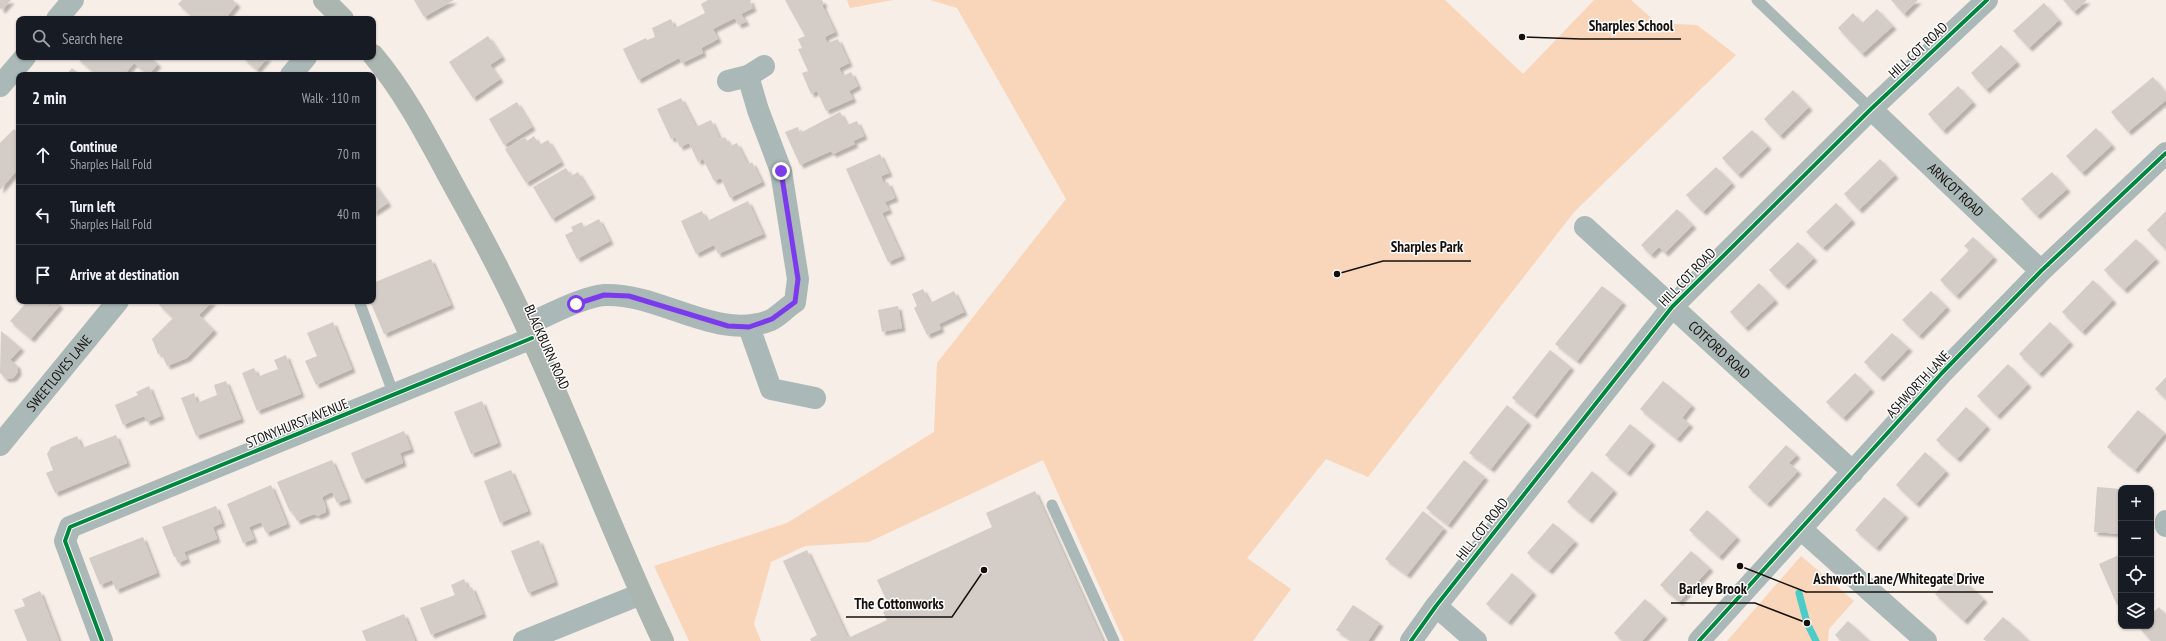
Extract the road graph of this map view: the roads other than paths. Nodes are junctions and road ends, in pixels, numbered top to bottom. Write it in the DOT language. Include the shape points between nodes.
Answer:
graph roads {
  1 [pos="73,0"];
  2 [pos="324,0"];
  3 [pos="1757,0"];
  4 [pos="1987,0"];
  5 [pos="60,16"];
  6 [pos="340,16"];
  7 [pos="376,59"];
  8 [pos="22,60"];
  9 [pos="304,60"];
  10 [pos="294,72"];
  11 [pos="747,74"];
  12 [pos="0,86"];
  13 [pos="1871,109"];
  14 [pos="2166,153"];
  15 [pos="1585,227"];
  16 [pos="2041,271"];
  17 [pos="116,304"];
  18 [pos="360,304"];
  19 [pos="1672,306"];
  20 [pos="749,327"];
  21 [pos="529,332"];
  22 [pos="394,395"];
  23 [pos="815,398"];
  24 [pos="0,446"];
  25 [pos="1853,472"];
  26 [pos="1052,505"];
  27 [pos="2166,521"];
  28 [pos="2166,526"];
  29 [pos="1802,530"];
  30 [pos="641,594"];
  31 [pos="1436,606"];
  32 [pos="102,641"];
  33 [pos="524,641"];
  34 [pos="663,641"];
  35 [pos="1114,641"];
  36 [pos="1410,641"];
  37 [pos="1476,641"];
  38 [pos="1699,641"];
  39 [pos="1926,641"];
  1 -- 5 [label="street"];
  2 -- 6 [label="highway"];
  3 -- 13 [label="lane"];
  4 -- 13 [label="street, HILL COT ROAD"];
  7 -- 21 [label="highway, BLACKBURN ROAD" via="412,112 443,166 477,227"];
  8 -- 12 [label="street"];
  9 -- 10 [label="street"];
  11 -- 20 [label="street" via="781,171 798,279 795,302 772,319"];
  13 -- 16 [label="street, ARNCOT ROAD"];
  13 -- 19 [label="street, HILL COT ROAD"];
  14 -- 16 [label="street, ASHWORTH LANE"];
  15 -- 19 [label="street, COTFORD ROAD"];
  16 -- 25 [label="street, ASHWORTH LANE" via="1942,373"];
  17 -- 24 [label="street, SWEETLOVES LANE"];
  18 -- 22 [label="lane"];
  19 -- 25 [label="street, COTFORD ROAD"];
  19 -- 31 [label="street, HILL COT ROAD"];
  20 -- 21 [label="street, STONYHURST AVENUE" via="728,326 629,296 604,295 576,304"];
  20 -- 23 [label="street" via="771,390"];
  21 -- 22 [label="street, STONYHURST AVENUE"];
  21 -- 30 [label="highway, BLACKBURN ROAD"];
  22 -- 32 [label="street, STONYHURST AVENUE" via="70,527 65,541"];
  25 -- 29 [label="street, ASHWORTH LANE"];
  26 -- 35 [label="lane"];
  27 -- 28 [label="street"];
  29 -- 38 [label="street, ASHWORTH LANE"];
  29 -- 39 [label="street"];
  30 -- 33 [label="street"];
  30 -- 34 [label="highway, BLACKBURN ROAD"];
  31 -- 36 [label="street, HILL COT ROAD"];
  31 -- 37 [label="street"];
}
